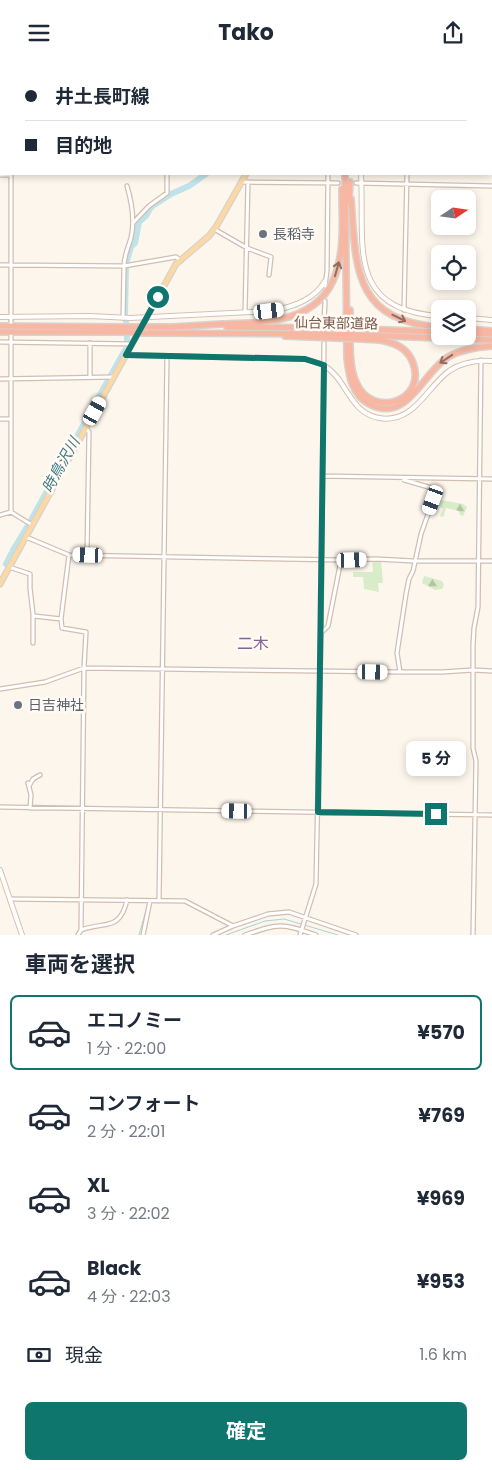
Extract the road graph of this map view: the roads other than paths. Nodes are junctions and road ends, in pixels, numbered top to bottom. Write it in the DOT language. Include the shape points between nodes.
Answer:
graph roads {
  1 [pos="0,175"];
  2 [pos="11,175"];
  3 [pos="167,175"];
  4 [pos="246,175"];
  5 [pos="328,175"];
  6 [pos="344,175"];
  7 [pos="344,175"];
  8 [pos="350,175"];
  9 [pos="361,175"];
  10 [pos="407,175"];
  11 [pos="242,182"];
  12 [pos="248,182"];
  13 [pos="328,183"];
  14 [pos="338,183"];
  15 [pos="353,183"];
  16 [pos="362,183"];
  17 [pos="406,184"];
  18 [pos="127,186"];
  19 [pos="492,186"];
  20 [pos="133,224"];
  21 [pos="214,229"];
  22 [pos="246,248"];
  23 [pos="180,260"];
  24 [pos="0,265"];
  25 [pos="11,265"];
  26 [pos="124,266"];
  27 [pos="269,275"];
  28 [pos="325,283"];
  29 [pos="325,301"];
  30 [pos="404,311"];
  31 [pos="245,312"];
  32 [pos="431,315"];
  33 [pos="0,317"];
  34 [pos="11,317"];
  35 [pos="146,317"];
  36 [pos="123,318"];
  37 [pos="476,319"];
  38 [pos="492,320"];
  39 [pos="324,322"];
  40 [pos="11,323"];
  41 [pos="0,326"];
  42 [pos="431,326"];
  43 [pos="172,327"];
  44 [pos="125,330"];
  45 [pos="147,330"];
  46 [pos="476,330"];
  47 [pos="0,332"];
  48 [pos="431,332"];
  49 [pos="492,332"];
  50 [pos="337,333"];
  51 [pos="476,333"];
  52 [pos="361,334"];
  53 [pos="11,336"];
  54 [pos="492,340"];
  55 [pos="0,342"];
  56 [pos="11,342"];
  57 [pos="90,343"];
  58 [pos="132,343"];
  59 [pos="324,343"];
  60 [pos="492,346"];
  61 [pos="126,355"];
  62 [pos="167,357"];
  63 [pos="482,361"];
  64 [pos="492,361"];
  65 [pos="324,365"];
  66 [pos="90,377"];
  67 [pos="114,377"];
  68 [pos="11,378"];
  69 [pos="0,379"];
  70 [pos="0,419"];
  71 [pos="11,419"];
  72 [pos="86,428"];
  73 [pos="323,476"];
  74 [pos="403,478"];
  75 [pos="480,479"];
  76 [pos="492,479"];
  77 [pos="11,512"];
  78 [pos="0,515"];
  79 [pos="32,525"];
  80 [pos="26,536"];
  81 [pos="69,555"];
  82 [pos="88,555"];
  83 [pos="165,557"];
  84 [pos="322,560"];
  85 [pos="341,560"];
  86 [pos="414,561"];
  87 [pos="479,561"];
  88 [pos="492,561"];
  89 [pos="9,566"];
  90 [pos="1,581"];
  91 [pos="33,614"];
  92 [pos="61,619"];
  93 [pos="321,633"];
  94 [pos="33,643"];
  95 [pos="84,667"];
  96 [pos="162,669"];
  97 [pos="473,670"];
  98 [pos="320,671"];
  99 [pos="492,671"];
  100 [pos="400,672"];
  101 [pos="0,689"];
  102 [pos="40,775"];
  103 [pos="0,807"];
  104 [pos="30,807"];
  105 [pos="83,809"];
  106 [pos="161,810"];
  107 [pos="318,812"];
  108 [pos="475,814"];
  109 [pos="492,815"];
  110 [pos="0,869"];
  111 [pos="10,899"];
  112 [pos="81,899"];
  113 [pos="127,901"];
  114 [pos="150,901"];
  115 [pos="159,901"];
  116 [pos="305,919"];
  117 [pos="233,926"];
  118 [pos="303,929"];
  119 [pos="81,930"];
  120 [pos="22,935"];
  121 [pos="78,935"];
  122 [pos="143,935"];
  123 [pos="213,935"];
  124 [pos="245,935"];
  125 [pos="300,935"];
  126 [pos="316,935"];
  127 [pos="356,935"];
  128 [pos="473,935"];
  1 -- 2 [label="street"];
  2 -- 25 [label="street"];
  3 -- 20 [label="street" via="167,193"];
  4 -- 11 [label="main road"];
  5 -- 13 [label="street"];
  43 -- 6 [label="highway, one-way" via="283,319 305,311 318,301 332,283 340,255"];
  60 -- 7 [label="highway, one-way" via="469,349 447,358 411,397 394,407 372,405 358,394 351,383 347,358"];
  8 -- 15 [label="highway"];
  9 -- 16 [label="street"];
  10 -- 17 [label="street"];
  11 -- 12 [label="street"];
  11 -- 21 [label="main road"];
  12 -- 13 [label="street"];
  12 -- 22 [label="street"];
  13 -- 14 [label="street"];
  13 -- 28 [label="street"];
  15 -- 16 [label="street"];
  15 -- 42 [label="highway, one-way" via="355,253 360,275 370,295 380,307 398,319"];
  15 -- 52 [label="highway" via="351,331 354,378 362,392 374,401 389,403 402,398 414,382 411,357 389,342"];
  16 -- 17 [label="street"];
  16 -- 30 [label="street" via="363,254 367,272 376,291"];
  17 -- 19 [label="street"];
  17 -- 30 [label="street"];
  18 -- 20 [label="street"];
  20 -- 26 [label="street"];
  21 -- 22 [label="street"];
  21 -- 23 [label="main road"];
  22 -- 27 [label="street" via="271,257"];
  22 -- 31 [label="street"];
  23 -- 26 [label="street" via="176,257"];
  23 -- 35 [label="main road"];
  24 -- 25 [label="street"];
  25 -- 26 [label="street"];
  25 -- 34 [label="street"];
  26 -- 36 [label="street"];
  28 -- 31 [label="street" via="311,296 292,306"];
  29 -- 39 [label="street"];
  30 -- 32 [label="street"];
  31 -- 35 [label="street"];
  33 -- 34 [label="street"];
  34 -- 36 [label="street"];
  34 -- 40 [label="street"];
  35 -- 36 [label="street"];
  35 -- 58 [label="main road"];
  37 -- 38 [label="street"];
  41 -- 44 [label="highway, 仙台東部道路"];
  43 -- 45 [label="highway, 仙台東部道路"];
  43 -- 50 [label="highway, 仙台東部道路"];
  44 -- 45 [label="highway, 仙台東部道路, bridge"];
  44 -- 47 [label="highway, 仙台東部道路"];
  45 -- 50 [label="highway, 仙台東部道路"];
  46 -- 49 [label="highway"];
  48 -- 52 [label="highway, 仙台東部道路"];
  49 -- 51 [label="highway"];
  50 -- 52 [label="highway, 仙台東部道路, bridge"];
  52 -- 54 [label="highway, 仙台東部道路"];
  53 -- 56 [label="street"];
  55 -- 56 [label="street"];
  56 -- 57 [label="street"];
  56 -- 68 [label="street"];
  57 -- 58 [label="street"];
  57 -- 66 [label="street"];
  58 -- 61 [label="main road"];
  59 -- 65 [label="street"];
  61 -- 62 [label="street"];
  61 -- 67 [label="main road"];
  62 -- 65 [label="street" via="305,359"];
  62 -- 83 [label="street"];
  63 -- 64 [label="street"];
  63 -- 65 [label="street" via="461,364 447,372 414,408 399,417 386,419 363,412"];
  63 -- 75 [label="street"];
  65 -- 73 [label="street"];
  66 -- 67 [label="street"];
  66 -- 68 [label="street"];
  67 -- 72 [label="main road"];
  68 -- 69 [label="street"];
  68 -- 71 [label="street"];
  70 -- 71 [label="street"];
  71 -- 77 [label="street"];
  72 -- 79 [label="main road"];
  72 -- 82 [label="street" via="89,432"];
  73 -- 74 [label="street"];
  73 -- 84 [label="street"];
  74 -- 75 [label="street"];
  74 -- 86 [label="street" via="439,490"];
  75 -- 76 [label="street"];
  75 -- 87 [label="street"];
  77 -- 78 [label="street"];
  77 -- 79 [label="street"];
  79 -- 80 [label="main road"];
  80 -- 81 [label="street"];
  80 -- 89 [label="main road"];
  81 -- 82 [label="street"];
  81 -- 92 [label="street"];
  82 -- 83 [label="street"];
  83 -- 84 [label="street"];
  83 -- 96 [label="street"];
  84 -- 85 [label="street"];
  84 -- 93 [label="street"];
  85 -- 86 [label="street"];
  85 -- 93 [label="street" via="328,627"];
  86 -- 87 [label="street"];
  86 -- 100 [label="street" via="397,653"];
  87 -- 88 [label="street"];
  87 -- 97 [label="street"];
  89 -- 90 [label="main road"];
  89 -- 91 [label="street" via="30,574"];
  91 -- 92 [label="street" via="34,617"];
  91 -- 94 [label="street"];
  92 -- 95 [label="street" via="62,628 86,633"];
  93 -- 98 [label="street"];
  95 -- 96 [label="street"];
  95 -- 101 [label="street" via="45,682"];
  95 -- 105 [label="street"];
  96 -- 98 [label="street"];
  96 -- 106 [label="street"];
  97 -- 99 [label="street"];
  97 -- 100 [label="street"];
  97 -- 108 [label="street"];
  98 -- 100 [label="street"];
  98 -- 107 [label="street"];
  102 -- 104 [label="street" via="28,785 32,795"];
  103 -- 104 [label="street"];
  104 -- 105 [label="street"];
  105 -- 106 [label="street"];
  105 -- 112 [label="street"];
  106 -- 107 [label="street"];
  106 -- 115 [label="street"];
  107 -- 108 [label="street"];
  107 -- 116 [label="street" via="316,884"];
  108 -- 109 [label="street"];
  108 -- 128 [label="street"];
  110 -- 111 [label="street"];
  111 -- 112 [label="street"];
  111 -- 120 [label="street"];
  112 -- 113 [label="street"];
  112 -- 119 [label="street"];
  113 -- 114 [label="street"];
  113 -- 119 [label="street" via="122,915 113,924"];
  114 -- 115 [label="street"];
  114 -- 122 [label="street"];
  115 -- 117 [label="street" via="185,901"];
  116 -- 117 [label="street" via="289,912 275,912"];
  116 -- 118 [label="street"];
  116 -- 127 [label="street"];
  117 -- 123 [label="street"];
  118 -- 124 [label="street" via="276,925"];
  118 -- 125 [label="street"];
  118 -- 126 [label="street"];
  119 -- 121 [label="street"];
}
